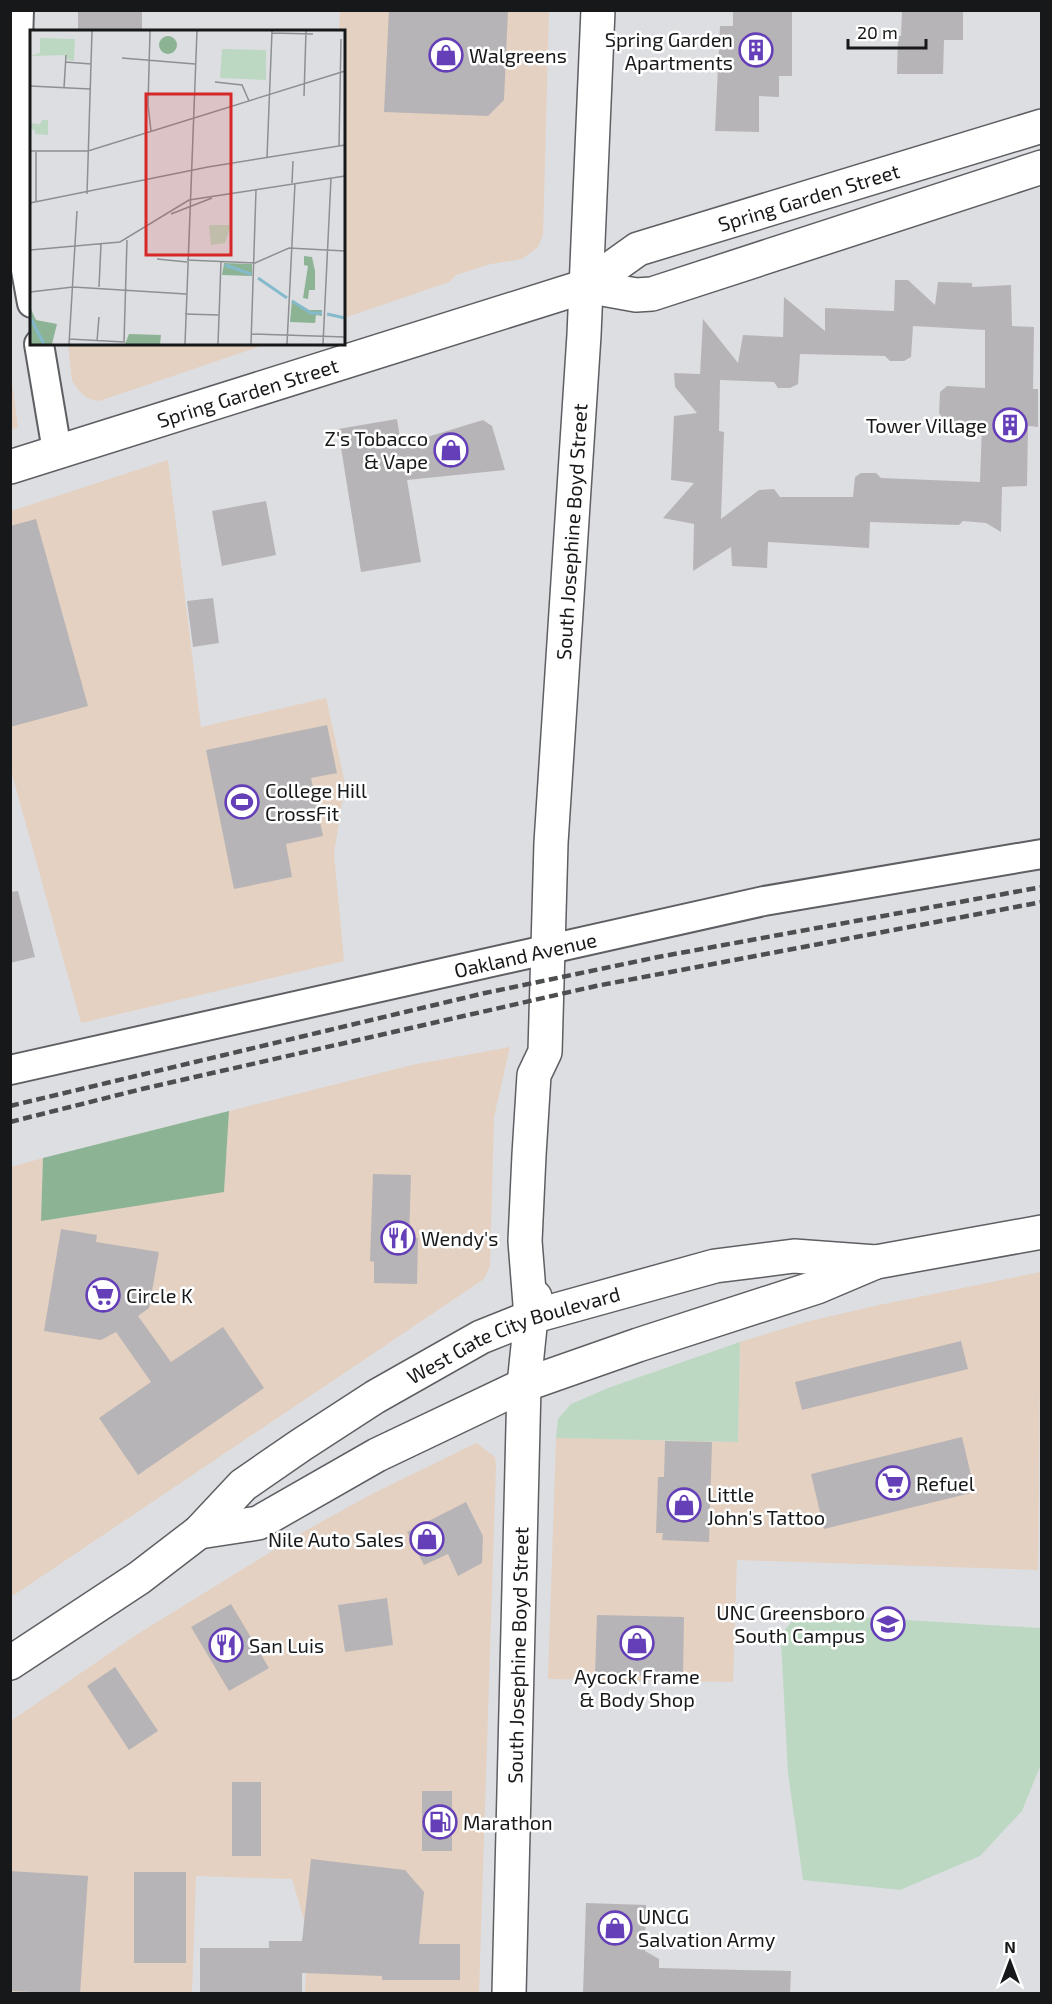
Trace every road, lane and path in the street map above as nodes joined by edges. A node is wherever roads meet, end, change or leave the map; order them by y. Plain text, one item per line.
1 (19, 10) edge
2 (598, 10) edge
3 (1041, 126) edge
4 (1041, 167) edge
5 (586, 286) junction
6 (30, 292) edge
7 (39, 345) edge
8 (57, 451) junction
9 (10, 467) edge
10 (1041, 854) edge
11 (548, 949) junction
12 (10, 1070) edge
13 (1041, 1232) edge
14 (876, 1262) junction
15 (531, 1317) junction
16 (524, 1385) junction
17 (199, 1532) junction
18 (10, 1663) edge
19 (509, 1994) edge

1 - 6 street
2 - 5 main road, South Josephine Boyd Street
3 - 5 main road, Spring Garden Street
4 - 5 main road, Spring Garden Street
5 - 8 main road, Spring Garden Street
5 - 11 main road, South Josephine Boyd Street
7 - 8 street
8 - 9 main road, Spring Garden Street
10 - 11 street, Oakland Avenue
11 - 12 street, Oakland Avenue
11 - 15 main road, South Josephine Boyd Street
13 - 14 main road, West Gate City Boulevard
14 - 15 main road, West Gate City Boulevard
14 - 16 main road, West Gate City Boulevard
15 - 16 main road, South Josephine Boyd Street
15 - 17 main road, West Gate City Boulevard
16 - 17 main road, West Gate City Boulevard
16 - 19 main road, South Josephine Boyd Street
17 - 18 main road, West Gate City Boulevard

